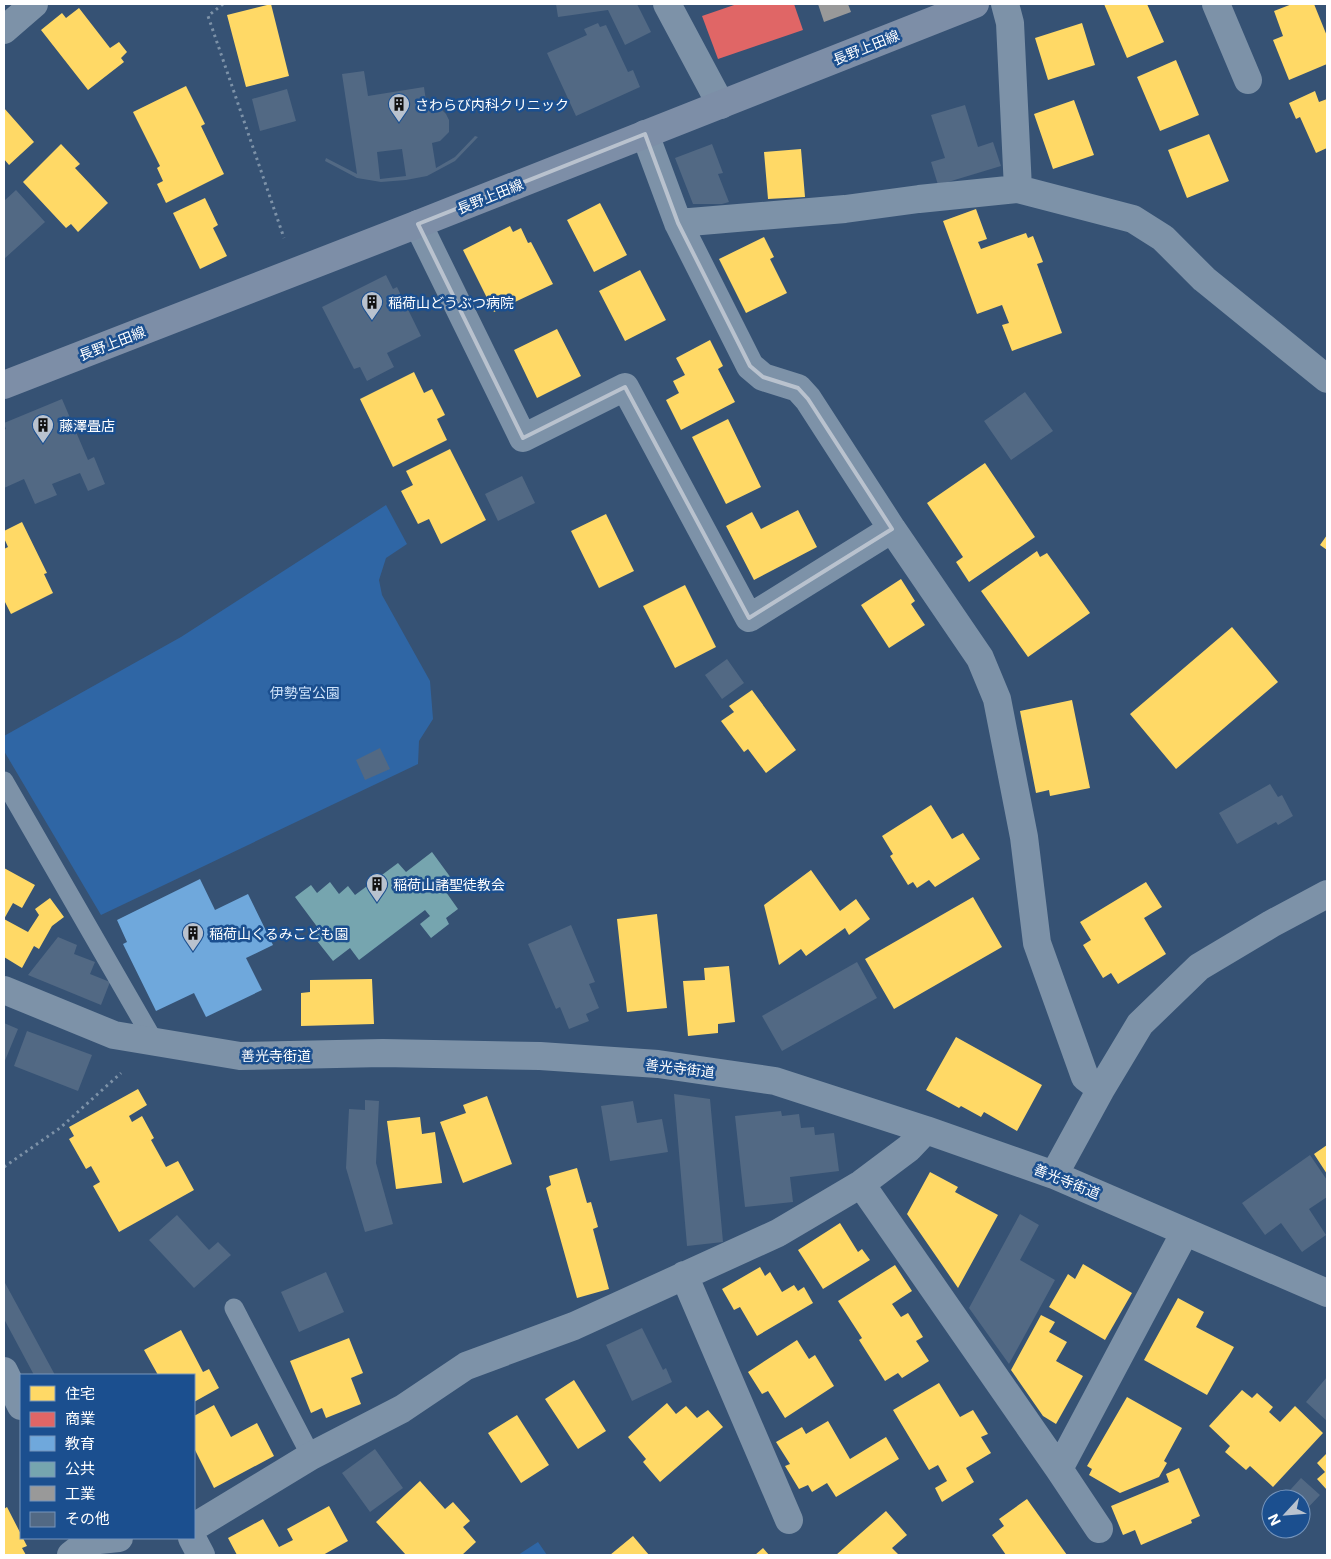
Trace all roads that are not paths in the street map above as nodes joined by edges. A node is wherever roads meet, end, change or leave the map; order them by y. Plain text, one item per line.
1 (34, 4) edge
2 (667, 4) edge
3 (975, 4) edge
4 (1004, 4) edge
5 (1216, 4) edge
6 (4, 30) edge
7 (1248, 80) dead end
8 (721, 105) junction
9 (645, 134) junction
10 (1018, 189) junction
11 (678, 223) junction
12 (418, 224) junction
13 (1327, 379) edge
14 (4, 385) edge
15 (892, 529) junction
16 (4, 781) edge
17 (1327, 894) edge
18 (4, 990) edge
19 (155, 1043) junction
20 (1101, 1088) junction
21 (926, 1130) junction
22 (1054, 1175) junction
23 (861, 1184) junction
24 (1185, 1232) junction
25 (684, 1275) junction
26 (1327, 1292) edge
27 (234, 1308) dead end
28 (4, 1371) edge
29 (20, 1404) edge
30 (311, 1456) junction
31 (1059, 1469) junction
32 (789, 1520) dead end
33 (195, 1527) edge
34 (1099, 1529) dead end
35 (114, 1539) edge
36 (193, 1539) edge
37 (82, 1545) edge
38 (201, 1555) edge

1 - 6 street
2 - 8 street
3 - 8 main road, 長野上田線
4 - 10 street
5 - 7 street
8 - 9 main road, 長野上田線
9 - 11 street
9 - 12 main road, 長野上田線
10 - 11 street
10 - 13 street
11 - 15 street
12 - 14 main road, 長野上田線
12 - 15 street
15 - 20 street
16 - 19 lane
17 - 20 street
18 - 19 street, 善光寺街道
19 - 21 street, 善光寺街道
20 - 22 street
21 - 22 street, 善光寺街道
21 - 23 street
22 - 24 street, 善光寺街道
23 - 25 street
23 - 31 street
24 - 26 street, 善光寺街道
24 - 31 street
25 - 30 street
25 - 32 street
27 - 30 lane
28 - 29 street
30 - 33 street
31 - 34 street
35 - 37 street
36 - 38 street

